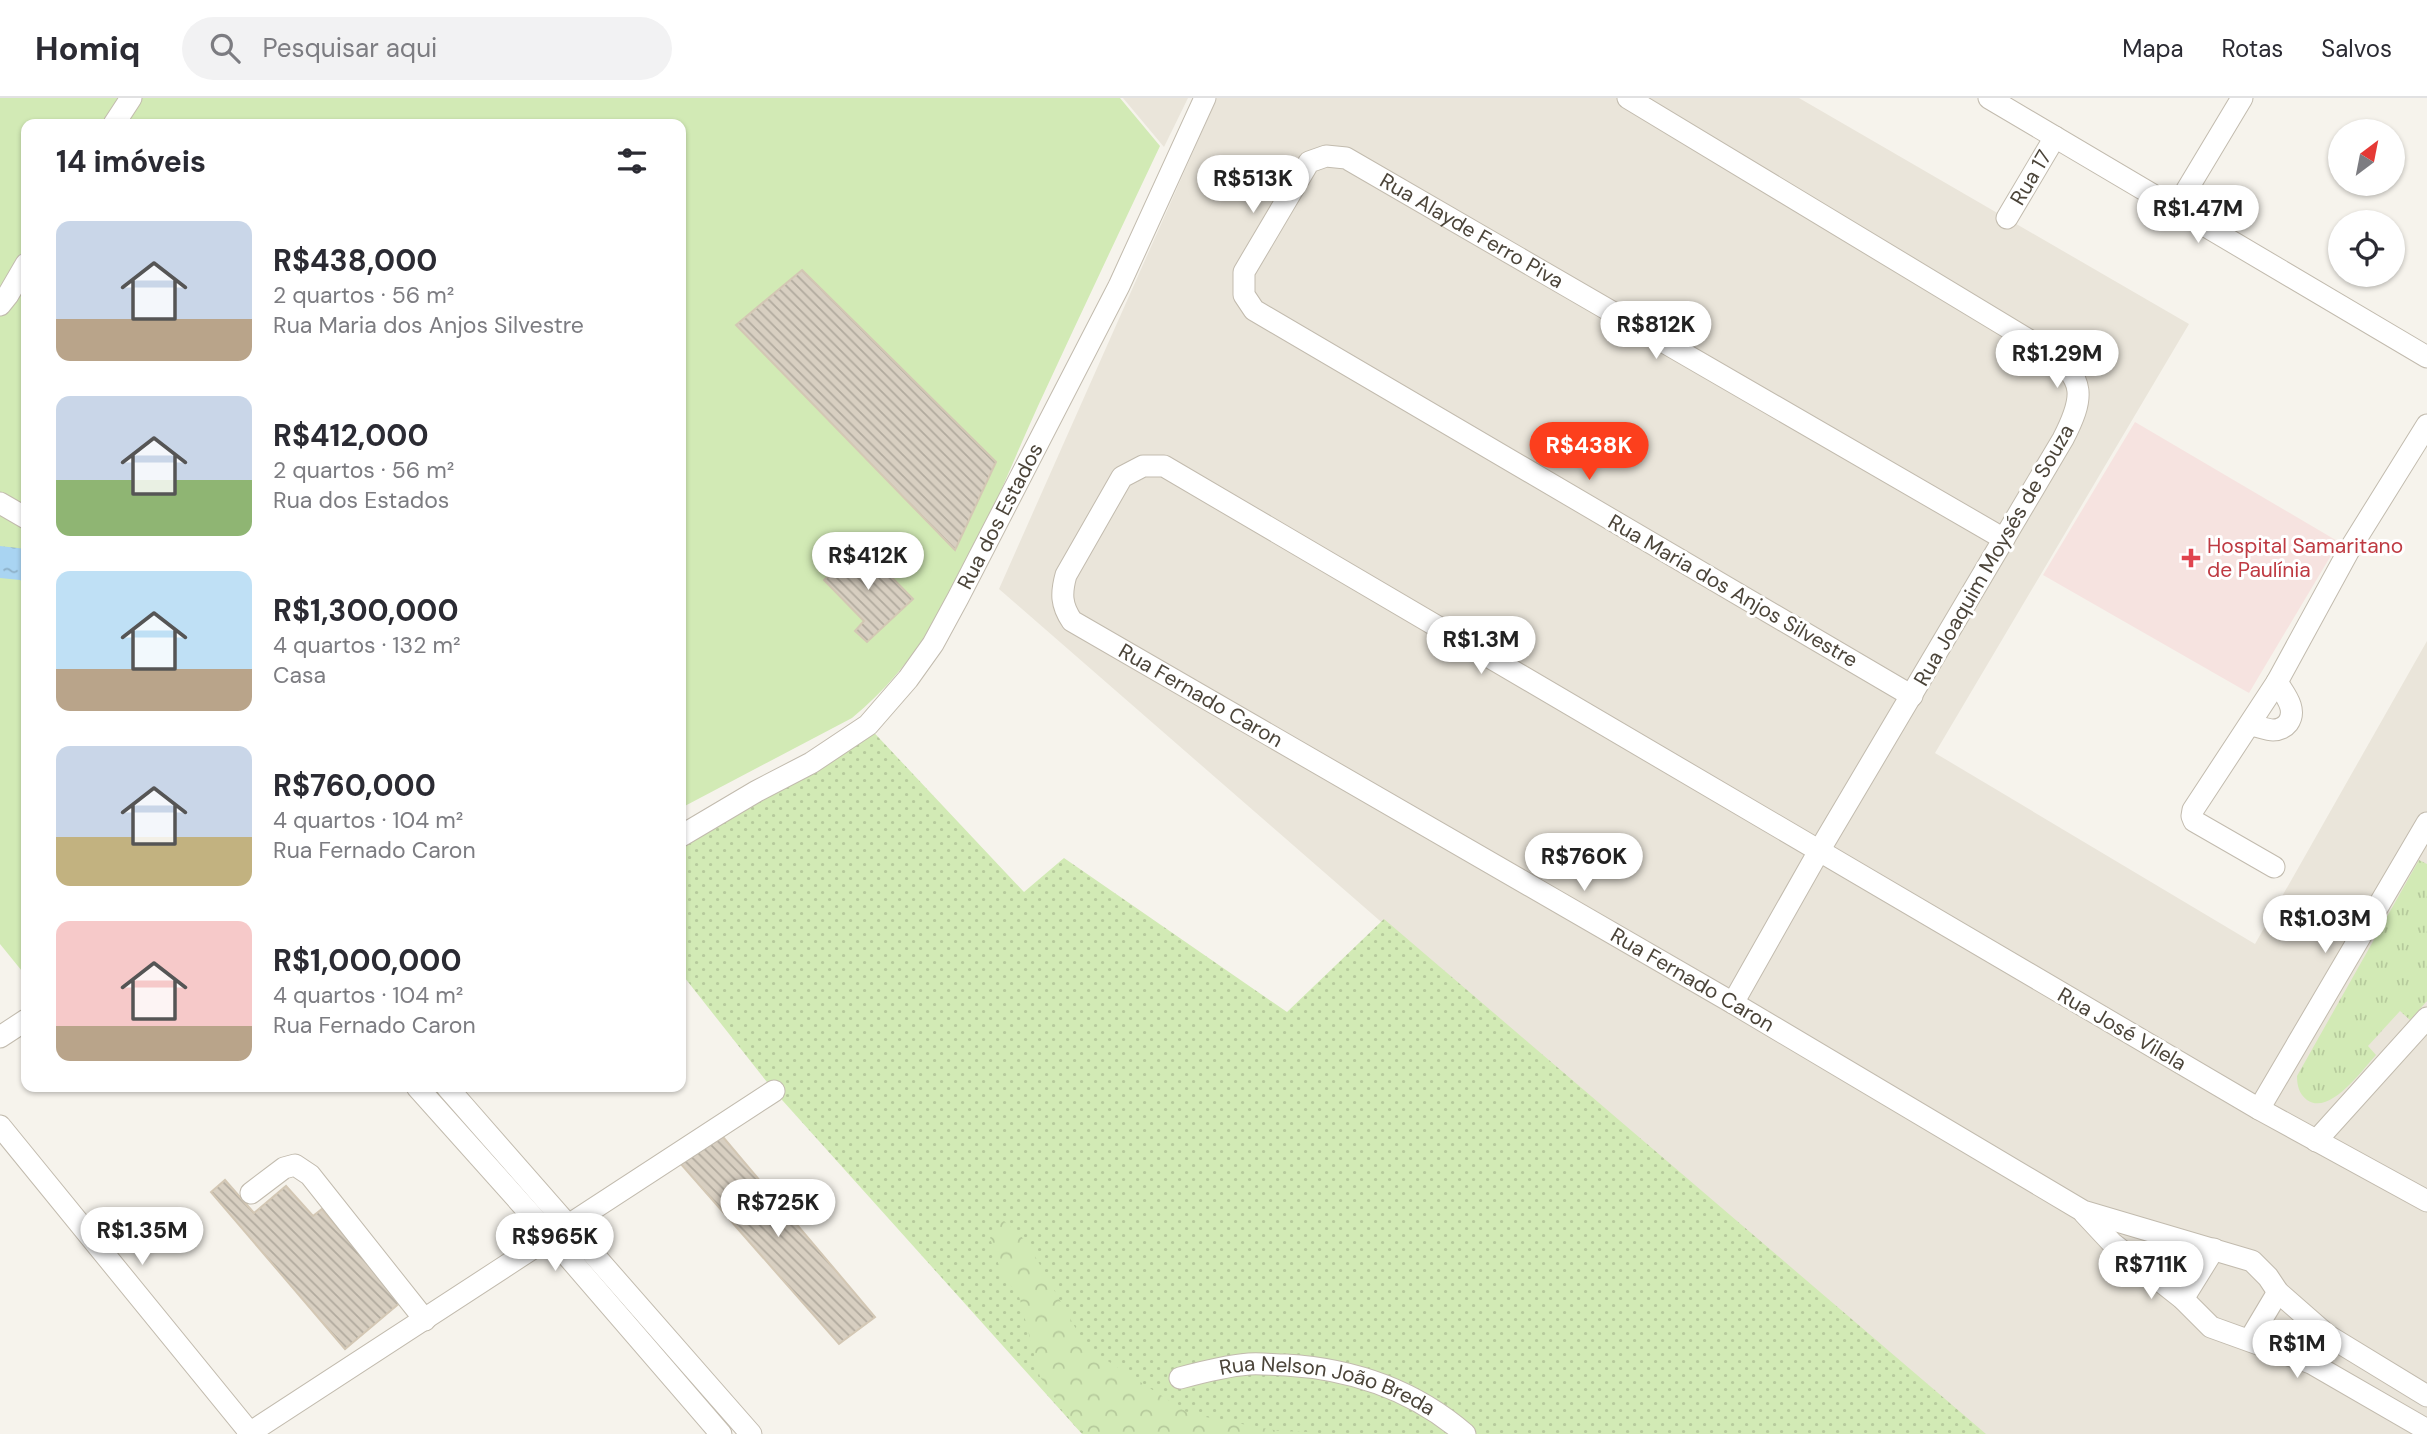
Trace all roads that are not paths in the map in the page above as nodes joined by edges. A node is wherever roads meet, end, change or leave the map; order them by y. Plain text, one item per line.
1 (131, 98) edge
2 (1205, 98) edge
3 (1628, 98) edge
4 (1989, 98) edge
5 (2242, 98) edge
6 (118, 119) edge
7 (2055, 137) junction
8 (2176, 208) junction
9 (2007, 218) dead end
10 (21, 273) edge
11 (1242, 282) joint
12 (0, 304) edge
13 (2427, 357) edge
14 (2427, 425) edge
15 (0, 503) edge
16 (21, 515) edge
17 (2004, 538) junction
18 (1062, 590) joint
19 (2277, 682) junction
20 (1912, 696) junction
21 (2246, 732) junction
22 (2427, 823) edge
23 (686, 833) edge
24 (1819, 851) junction
25 (2274, 867) dead end
26 (1733, 1003) junction
27 (2427, 1018) edge
28 (21, 1023) edge
29 (0, 1037) edge
30 (774, 1091) dead end
31 (422, 1092) edge
32 (451, 1092) edge
33 (2259, 1109) junction
34 (0, 1126) edge
35 (2316, 1141) junction
36 (251, 1193) dead end
37 (2427, 1201) edge
38 (2083, 1212) junction
39 (560, 1231) junction
40 (2214, 1249) junction
41 (2278, 1292) junction
42 (2183, 1299) junction
43 (425, 1320) junction
44 (2250, 1339) junction
45 (1180, 1378) dead end
46 (2427, 1396) edge
47 (2427, 1430) edge
48 (250, 1433) edge
49 (721, 1434) edge
50 (751, 1434) edge
51 (1465, 1434) edge

1 - 6 street
2 - 23 street, Rua dos Estados
3 - 17 street, Rua Joaquim Moysés de Souza
4 - 7 street
5 - 8 street
7 - 8 street
7 - 9 street, Rua 17
8 - 13 street
10 - 12 street
11 - 17 street, Rua Alayde Ferro Piva
11 - 20 street, Rua Maria dos Anjos Silvestre
14 - 19 street
15 - 16 street
17 - 20 street, Rua Joaquim Moysés de Souza
18 - 24 street, Rua José Vilela
18 - 26 street, Rua Fernado Caron
19 - 21 street
19 - 21 street
20 - 24 street, Rua Joaquim Moysés de Souza
21 - 25 street
22 - 33 street
24 - 26 street, Rua Joaquim Moysés de Souza
24 - 33 street, Rua José Vilela
26 - 38 street, Rua Fernado Caron
27 - 35 street
28 - 29 street
30 - 39 street
31 - 39 street
32 - 39 street
33 - 35 street, Rua José Vilela
34 - 48 street
35 - 37 street, Rua José Vilela
36 - 43 street
38 - 40 street, Rua Fernado Caron
38 - 42 street, Rua Fernado Caron
39 - 43 street
39 - 49 street
39 - 50 street
40 - 41 street, Rua Fernado Caron
40 - 42 street
41 - 44 street
41 - 46 street, Rua Fernado Caron
42 - 44 street, Rua Fernado Caron
43 - 48 street
44 - 47 street, Rua Fernado Caron
45 - 51 street, Rua Nelson João Breda

